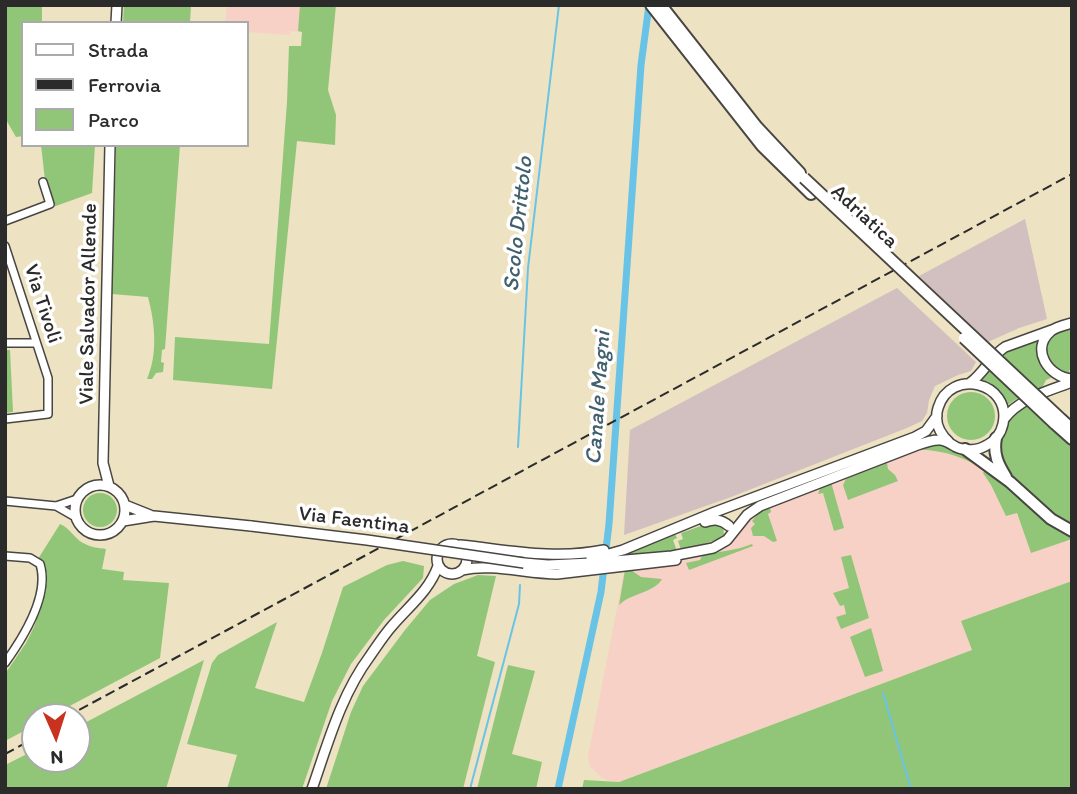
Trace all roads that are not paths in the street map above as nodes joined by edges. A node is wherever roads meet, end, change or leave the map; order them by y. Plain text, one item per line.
1 (651, 5) edge
2 (661, 5) edge
3 (110, 147) edge
4 (43, 182) dead end
5 (5, 221) edge
6 (5, 246) edge
7 (1072, 323) edge
8 (1052, 330) junction
9 (5, 343) edge
10 (36, 343) junction
11 (1072, 380) edge
12 (970, 383) junction
13 (937, 416) junction
14 (5, 419) edge
15 (1004, 419) junction
16 (1058, 422) junction
17 (1072, 429) edge
18 (996, 438) junction
19 (1072, 439) edge
20 (949, 442) junction
21 (965, 449) junction
22 (103, 463) junction
23 (1010, 482) junction
24 (92, 486) junction
25 (109, 486) junction
26 (77, 499) junction
27 (5, 501) edge
28 (125, 505) junction
29 (56, 506) junction
30 (715, 512) junction
31 (155, 516) junction
32 (77, 518) junction
33 (123, 521) junction
34 (688, 523) junction
35 (729, 526) junction
36 (1072, 531) edge
37 (727, 540) junction
38 (460, 545) junction
39 (5, 556) edge
40 (591, 561) junction
41 (438, 566) junction
42 (463, 570) junction
43 (452, 575) junction
44 (422, 594) junction
45 (5, 663) edge
46 (312, 789) edge

1 - 16 highway, Adriatica, bridge
2 - 16 highway, Adriatica, bridge
3 - 22 main road, Viale Salvador Allende
4 - 5 street
6 - 10 street, Via Tivoli
7 - 8 main road
8 - 11 main road
8 - 12 main road
9 - 10 street
10 - 14 street, Via Tivoli
11 - 15 main road
12 - 13 main road
12 - 15 main road
13 - 20 main road
13 - 30 main road, Via Faentina
15 - 18 main road
16 - 17 highway, Adriatica
16 - 19 highway, Adriatica
18 - 21 main road
18 - 23 highway
20 - 21 main road
20 - 37 main road
21 - 23 highway
22 - 24 main road, Viale Salvador Allende
22 - 25 main road, Viale Salvador Allende
23 - 36 highway
24 - 25 main road
24 - 26 main road
25 - 28 main road
26 - 29 street
26 - 32 main road
27 - 29 street
28 - 31 main road, Via Faentina
28 - 33 main road
29 - 32 street
30 - 34 main road, Via Faentina
30 - 35 main road
31 - 33 main road, Via Faentina
31 - 40 main road, Via Faentina, bridge
32 - 33 main road
34 - 35 main road
34 - 40 main road, Via Faentina
35 - 37 main road
37 - 40 main road, Via Faentina
38 - 40 main road
38 - 41 main road
38 - 42 main road
39 - 45 street
40 - 42 main road
41 - 43 main road
41 - 44 main road
42 - 43 main road
43 - 44 main road
44 - 46 main road

